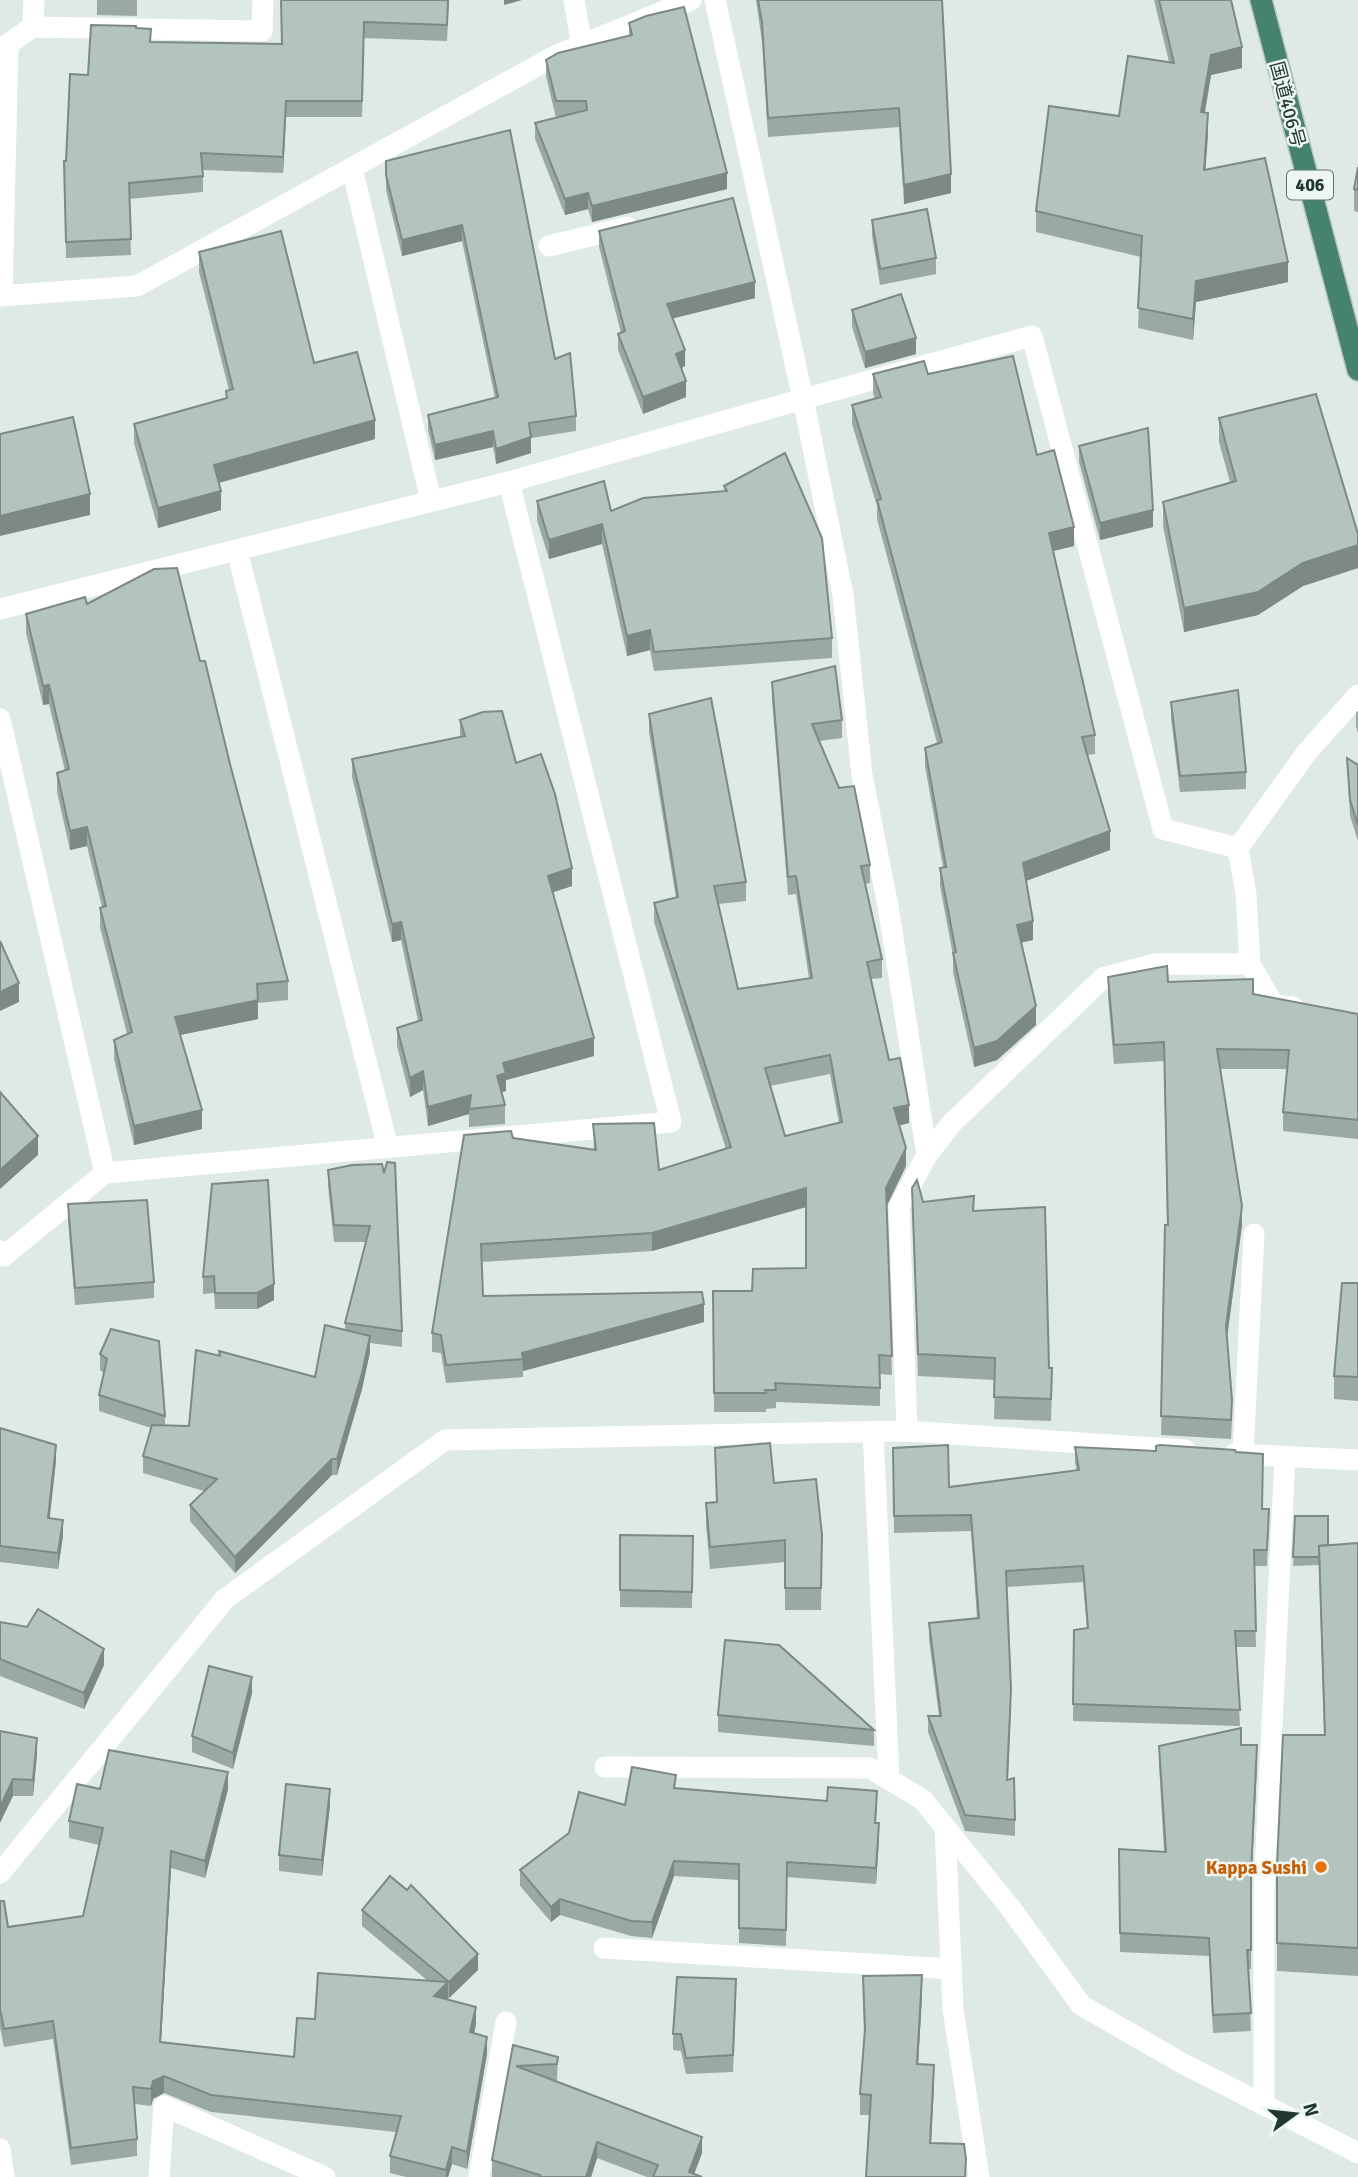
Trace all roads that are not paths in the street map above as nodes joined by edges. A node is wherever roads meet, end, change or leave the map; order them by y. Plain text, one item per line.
1 (34, 0) edge
2 (263, 0) edge
3 (574, 0) edge
4 (691, 0) edge
5 (715, 0) edge
6 (1261, 0) edge
7 (33, 27) junction
8 (582, 46) junction
9 (352, 168) junction
10 (640, 224) edge
11 (549, 246) dead end
12 (1, 296) edge
13 (1358, 370) edge
14 (803, 399) junction
15 (509, 482) junction
16 (431, 501) junction
17 (237, 550) junction
18 (0, 609) edge
19 (1358, 695) edge
20 (0, 719) edge
21 (1238, 848) junction
22 (1250, 964) junction
23 (1310, 1008) edge
24 (388, 1148) junction
25 (927, 1155) junction
26 (105, 1173) junction
27 (1254, 1234) dead end
28 (0, 1251) edge
29 (907, 1431) junction
30 (873, 1432) junction
31 (1243, 1454) junction
32 (1284, 1457) junction
33 (1358, 1460) edge
34 (605, 1767) dead end
35 (889, 1779) junction
36 (945, 1827) junction
37 (0, 1872) edge
38 (604, 1948) dead end
39 (951, 1969) junction
40 (506, 2022) dead end
41 (1264, 2105) junction
42 (0, 2149) edge
43 (1358, 2153) edge
44 (4, 2177) edge
45 (159, 2177) edge
46 (325, 2177) edge
47 (478, 2177) edge
48 (979, 2177) edge

1 - 7 street
2 - 7 street
3 - 8 street
4 - 8 street
5 - 14 street
6 - 13 highway, 国道406号 / 406
7 - 12 street
8 - 9 street
9 - 12 street
9 - 16 street
10 - 11 street
14 - 15 street
14 - 21 street
14 - 25 street
15 - 16 street
15 - 24 street
16 - 17 street
17 - 18 street
17 - 24 street
19 - 21 street
20 - 26 street
21 - 22 street
22 - 23 street
22 - 25 street
24 - 26 street
25 - 29 street
26 - 28 street
27 - 31 street
29 - 30 street
29 - 31 street
30 - 35 street
30 - 37 street
31 - 32 street
32 - 33 street
32 - 41 street
34 - 35 street
35 - 36 street
36 - 39 street
36 - 41 street
38 - 39 street
39 - 48 street
40 - 47 street
41 - 43 street
42 - 44 street
45 - 46 street

